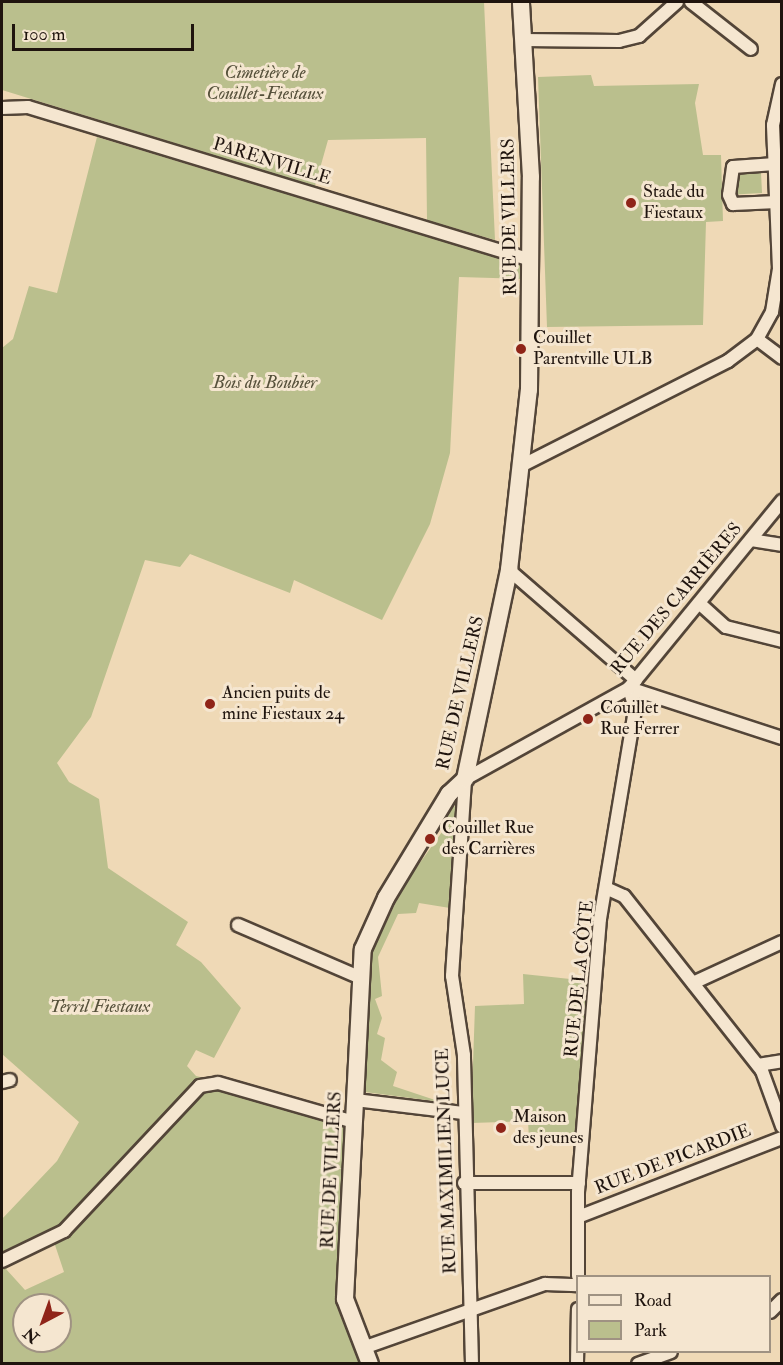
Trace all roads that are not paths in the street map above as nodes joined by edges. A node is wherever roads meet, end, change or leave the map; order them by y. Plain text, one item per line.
1 (520, 2) edge
2 (677, 2) edge
3 (691, 2) edge
4 (523, 40) junction
5 (751, 49) dead end
6 (782, 84) edge
7 (2, 109) edge
8 (2, 115) edge
9 (777, 157) edge
10 (777, 202) junction
11 (531, 260) junction
12 (757, 339) junction
13 (782, 358) edge
14 (521, 466) junction
15 (782, 501) edge
16 (751, 540) junction
17 (782, 545) edge
18 (509, 570) junction
19 (699, 603) junction
20 (782, 641) edge
21 (633, 684) junction
22 (782, 738) edge
23 (465, 779) junction
24 (608, 889) junction
25 (238, 925) dead end
26 (782, 942) edge
27 (361, 978) junction
28 (693, 983) junction
29 (782, 1061) edge
30 (758, 1065) junction
31 (355, 1100) junction
32 (463, 1113) junction
33 (354, 1122) junction
34 (782, 1126) edge
35 (782, 1138) edge
36 (464, 1183) junction
37 (579, 1183) junction
38 (578, 1217) junction
39 (2, 1261) edge
40 (578, 1275) edge
41 (576, 1285) edge
42 (782, 1300) edge
43 (470, 1310) junction
44 (771, 1311) edge
45 (668, 1353) edge
46 (366, 1356) edge
47 (472, 1364) edge
48 (638, 1364) edge

1 - 4 street, RUE DE VILLERS
2 - 4 street
3 - 5 street
4 - 11 street, RUE DE VILLERS
6 - 9 street
7 - 8 street, PARENVILLE
7 - 11 street, PARENVILLE
9 - 10 street
9 - 10 street
10 - 12 street
11 - 14 street, RUE DE VILLERS
12 - 13 street
12 - 14 street
14 - 18 street, RUE DE VILLERS
15 - 16 street, RUE DES CARRIÈRES
16 - 17 street
16 - 19 street, RUE DES CARRIÈRES
18 - 21 street
18 - 23 street, RUE DE VILLERS
19 - 20 street
19 - 21 street, RUE DES CARRIÈRES
21 - 22 street
21 - 23 street, RUE DES CARRIÈRES
21 - 24 street, RUE DE LA CÔTE
23 - 27 street, RUE DE VILLERS
23 - 32 street, RUE MAXIMILIEN LUCE
24 - 28 street
24 - 37 street, RUE DE LA CÔTE
25 - 27 street
26 - 28 street
27 - 31 street, RUE DE VILLERS
28 - 30 street
29 - 30 street
30 - 34 street
31 - 32 street
31 - 33 street, RUE DE VILLERS
32 - 36 street, RUE MAXIMILIEN LUCE
33 - 39 street
33 - 46 street, RUE DE VILLERS
35 - 38 street, RUE DE PICARDIE
36 - 37 street
36 - 43 street, RUE MAXIMILIEN LUCE
37 - 38 street, RUE DE LA CÔTE
38 - 40 street, RUE DE LA CÔTE
41 - 43 street
42 - 44 street
43 - 46 street
43 - 47 street, RUE MAXIMILIEN LUCE
45 - 48 street

